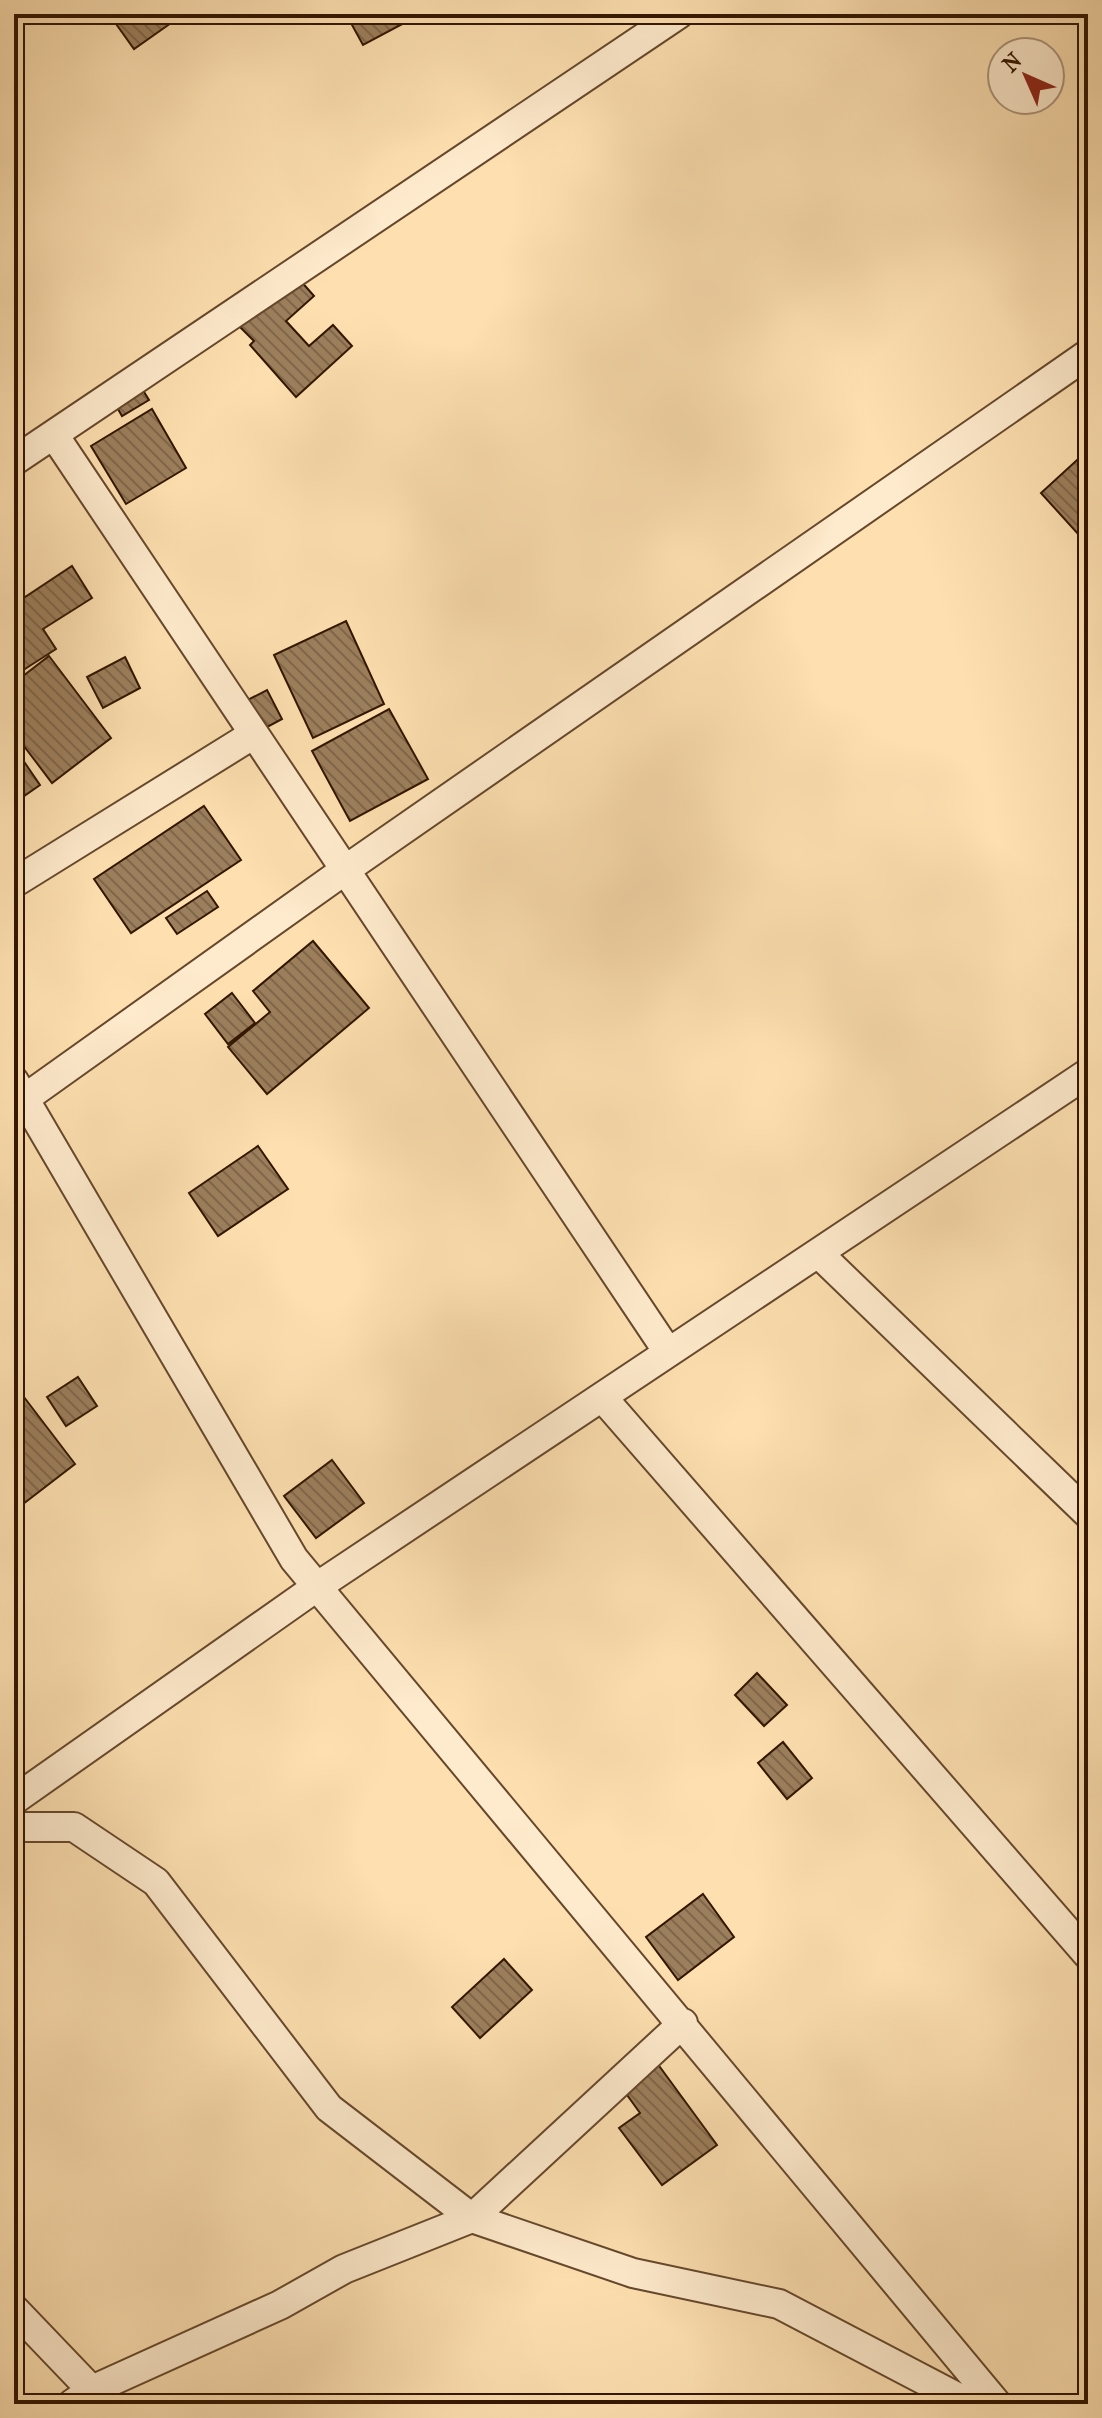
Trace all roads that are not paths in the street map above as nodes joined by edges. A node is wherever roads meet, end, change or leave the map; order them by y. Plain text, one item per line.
1 (679, 14) edge
2 (1088, 354) edge
3 (54, 435) junction
4 (14, 461) edge
5 (254, 734) junction
6 (345, 870) junction
7 (14, 883) edge
8 (1088, 1073) edge
9 (19, 1090) edge
10 (818, 1253) junction
11 (668, 1352) junction
12 (602, 1397) junction
13 (1088, 1514) edge
14 (318, 1586) junction
15 (14, 1800) edge
16 (14, 1827) edge
17 (1088, 1955) edge
18 (683, 2023) junction
19 (472, 2218) junction
20 (14, 2309) edge
21 (89, 2399) edge
22 (970, 2404) edge
23 (997, 2404) edge

1 - 3 street
2 - 6 street
3 - 4 street
3 - 5 street
5 - 6 street
5 - 7 street
6 - 9 street
6 - 11 street
8 - 10 street
9 - 14 street
10 - 11 street
10 - 13 street
11 - 12 street
12 - 14 street
12 - 17 street
14 - 15 street
14 - 18 street
16 - 19 street
18 - 19 street
18 - 23 street
19 - 21 street
19 - 22 street
20 - 21 street

